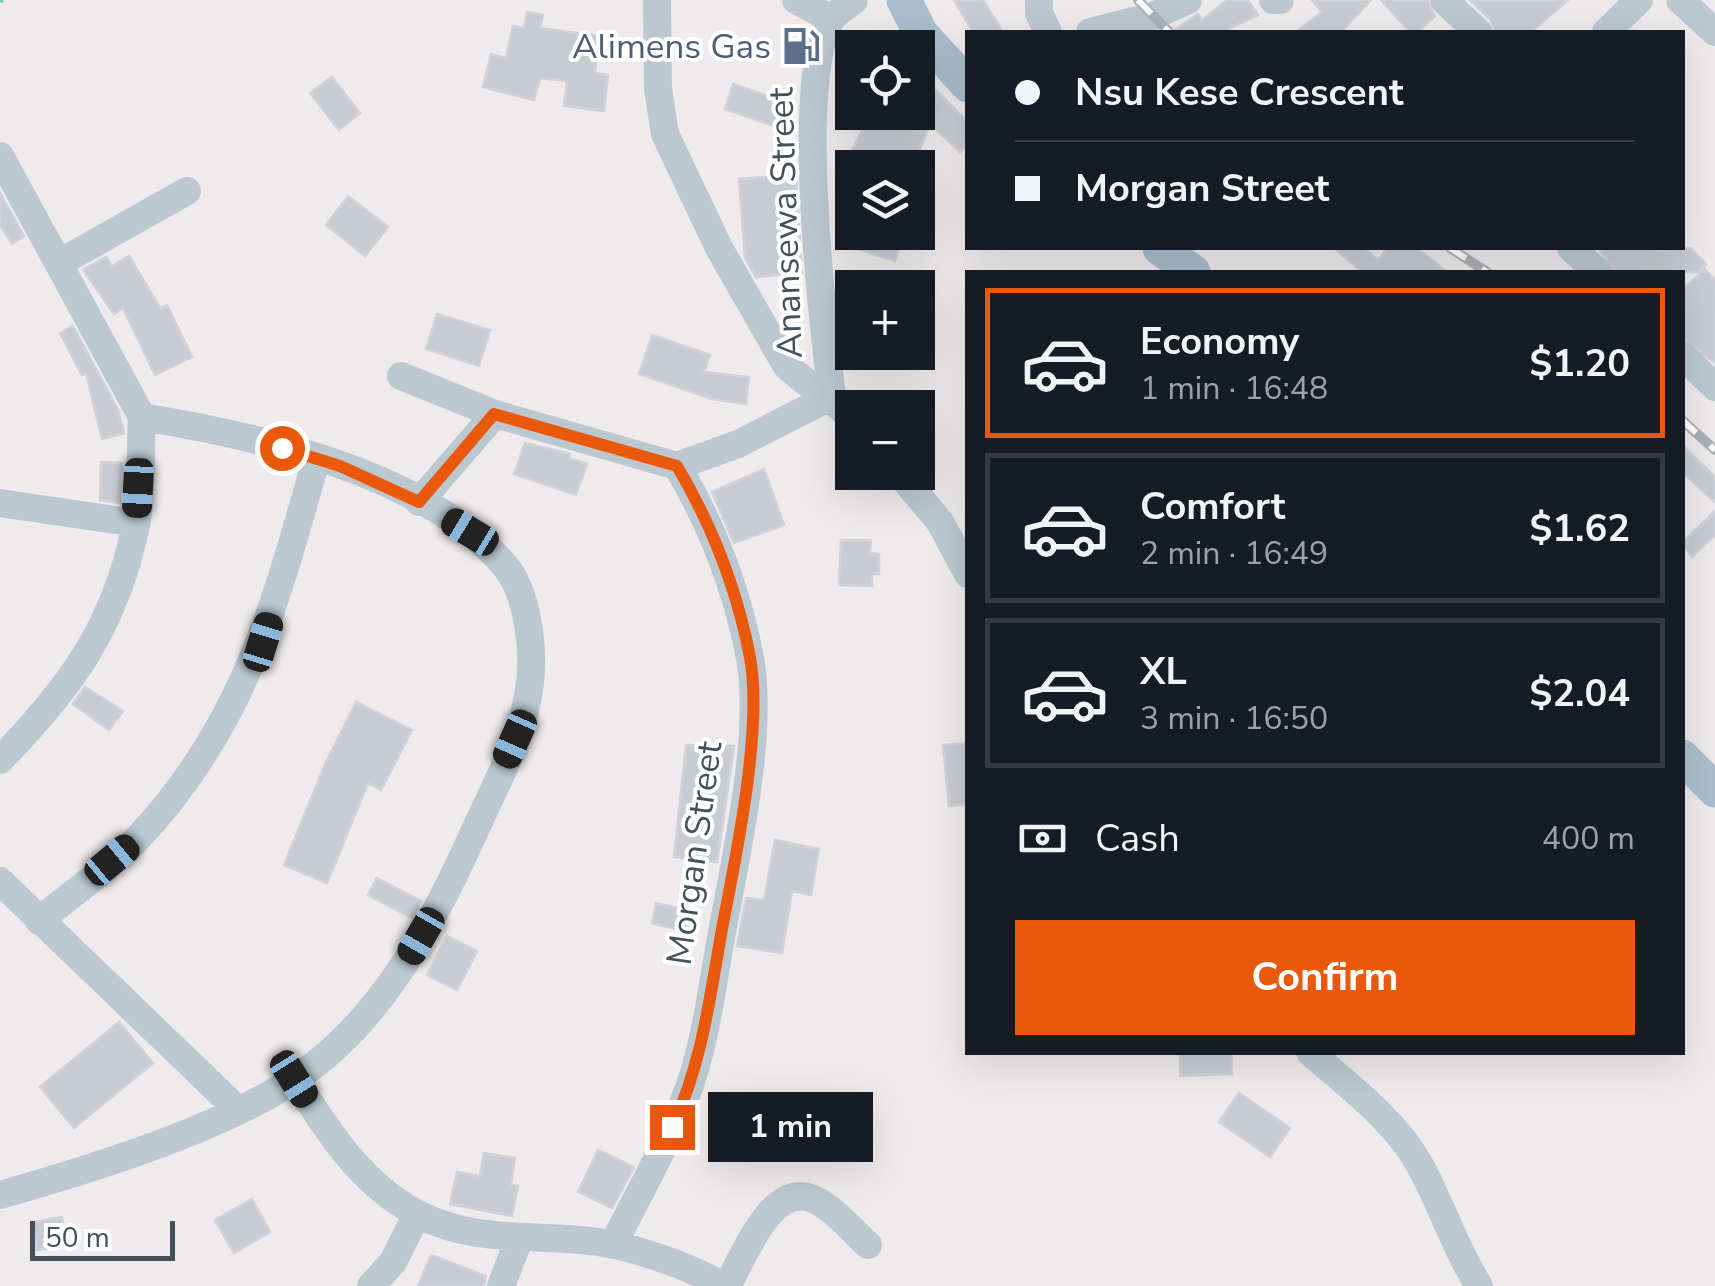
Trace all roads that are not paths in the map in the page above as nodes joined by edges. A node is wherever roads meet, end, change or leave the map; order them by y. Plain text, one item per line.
1 (658, 0) edge
2 (796, 0) edge
3 (854, 0) edge
4 (904, 0) edge
5 (1039, 0) edge
6 (1188, 0) edge
7 (1273, 0) edge
8 (1280, 0) edge
9 (1444, 0) edge
10 (1640, 0) edge
11 (1680, 0) edge
12 (831, 19) junction
13 (1047, 30) edge
14 (1098, 30) edge
15 (1476, 30) edge
16 (1608, 30) edge
17 (1715, 32) edge
18 (963, 74) edge
19 (0, 156) edge
20 (187, 191) dead end
21 (1163, 250) edge
22 (1573, 250) edge
23 (60, 262) junction
24 (1190, 270) edge
25 (1596, 270) edge
26 (1685, 358) edge
27 (401, 376) dead end
28 (1715, 388) edge
29 (832, 396) junction
30 (835, 400) edge
31 (494, 414) junction
32 (142, 418) junction
33 (318, 457) junction
34 (677, 466) junction
35 (913, 490) edge
36 (419, 502) junction
37 (0, 503) edge
38 (136, 523) junction
39 (965, 568) edge
40 (0, 760) edge
41 (1685, 760) edge
42 (1715, 790) edge
43 (0, 882) edge
44 (38, 921) junction
45 (1313, 1055) edge
46 (294, 1079) junction
47 (238, 1110) junction
48 (0, 1195) edge
49 (417, 1214) junction
50 (519, 1239) junction
51 (613, 1245) junction
52 (868, 1245) dead end
53 (370, 1286) edge
54 (501, 1286) edge
55 (725, 1286) edge
56 (1479, 1286) edge

1 - 29 street
2 - 12 street
3 - 12 street
4 - 18 main road
5 - 13 street
6 - 14 street
7 - 8 street
9 - 15 street
10 - 16 street
11 - 17 street
12 - 29 street, Anansewa Street
19 - 23 street
20 - 23 street
21 - 24 main road
22 - 25 street
23 - 32 street
26 - 28 street
27 - 31 street
29 - 30 street
29 - 34 street
31 - 34 street
31 - 36 street
32 - 33 street
32 - 38 street
33 - 36 street
33 - 44 street
34 - 51 street, Morgan Street
35 - 39 street
36 - 46 street
37 - 38 street
38 - 40 street
41 - 42 main road
43 - 44 street
44 - 47 street
45 - 56 street
46 - 47 street
46 - 49 street
47 - 48 street
49 - 50 street
49 - 53 street
50 - 51 street
50 - 54 street
51 - 55 street
52 - 55 street

